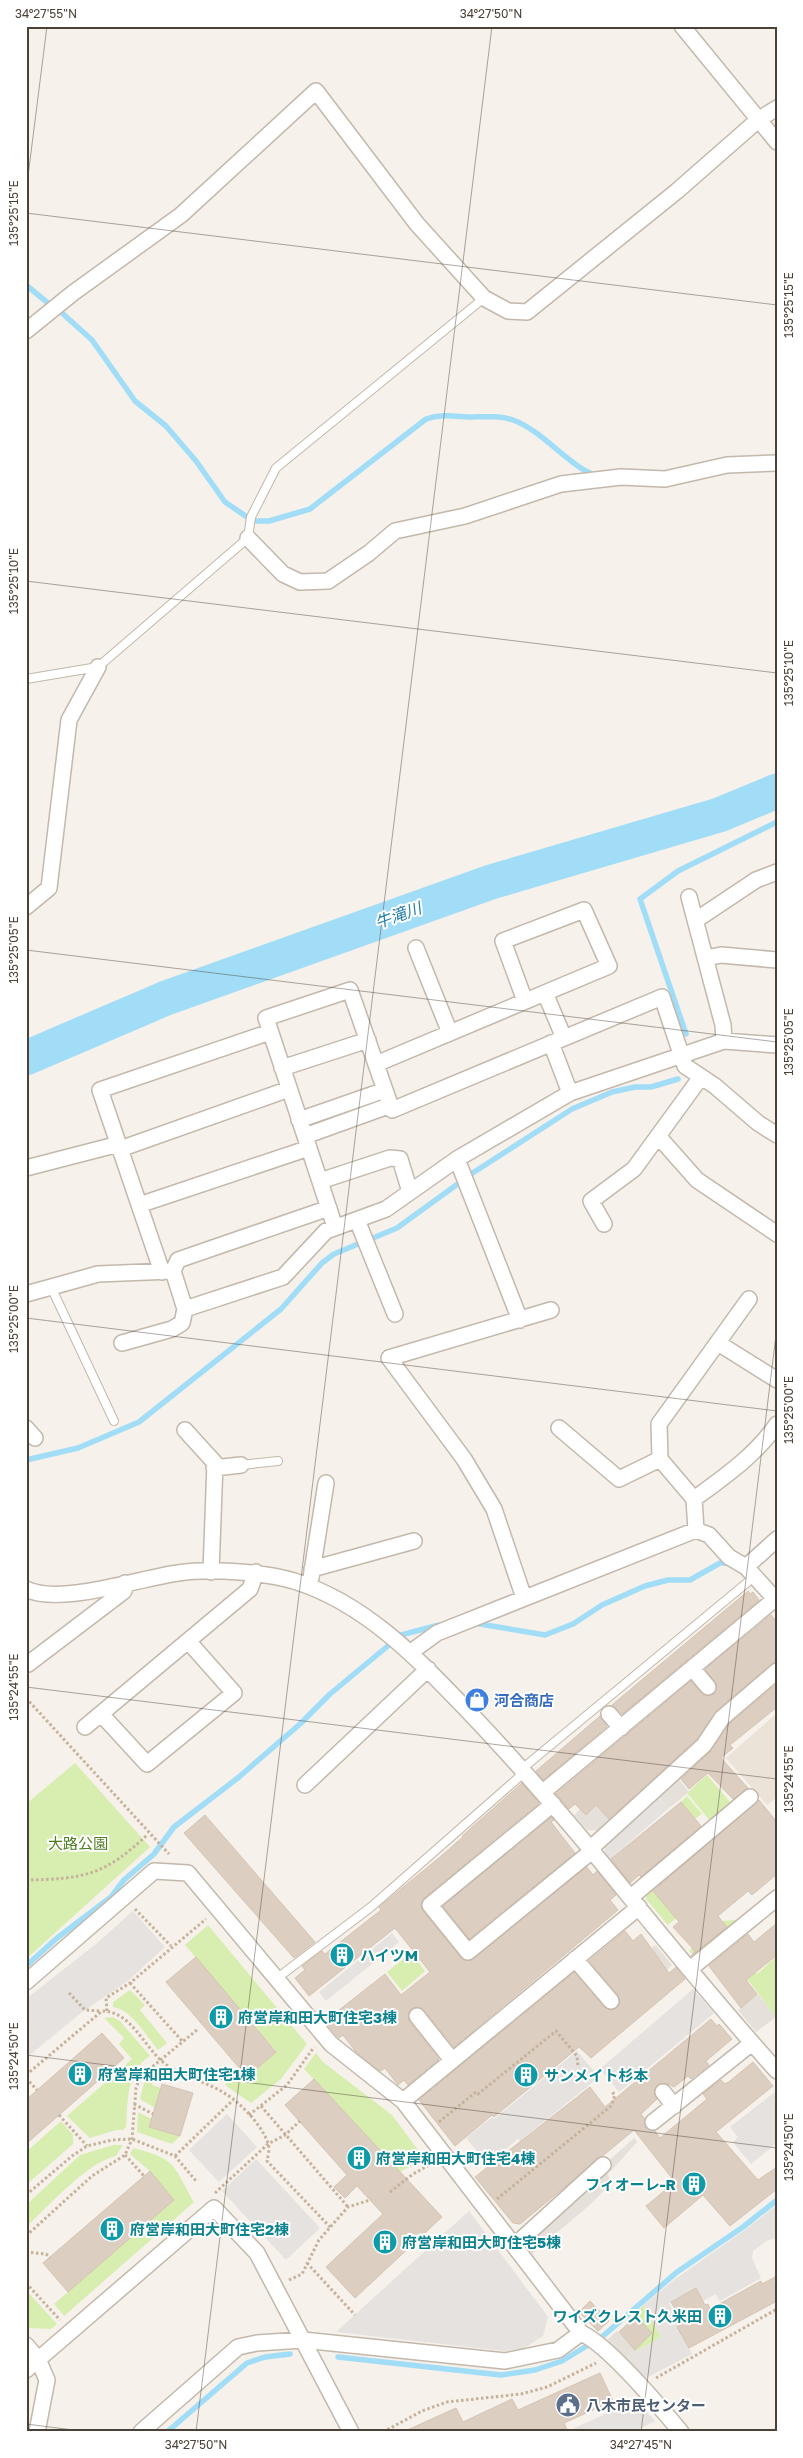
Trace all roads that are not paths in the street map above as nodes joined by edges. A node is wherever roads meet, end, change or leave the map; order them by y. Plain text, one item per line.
1 (682, 26) edge
2 (777, 108) edge
3 (758, 120) junction
4 (777, 142) edge
5 (484, 298) junction
6 (26, 331) edge
7 (777, 464) edge
8 (248, 538) junction
9 (98, 668) junction
10 (26, 679) edge
11 (777, 872) edge
12 (689, 897) dead end
13 (26, 907) edge
14 (696, 920) junction
15 (416, 948) dead end
16 (706, 958) junction
17 (777, 960) edge
18 (545, 993) junction
19 (525, 1001) junction
20 (270, 1032) junction
21 (450, 1033) junction
22 (368, 1040) junction
23 (558, 1041) junction
24 (724, 1041) junction
25 (777, 1046) edge
26 (680, 1057) junction
27 (376, 1064) junction
28 (282, 1068) junction
29 (701, 1077) junction
30 (289, 1089) junction
31 (385, 1090) junction
32 (570, 1093) junction
33 (391, 1105) junction
34 (299, 1120) junction
35 (777, 1135) edge
36 (658, 1136) junction
37 (307, 1142) junction
38 (120, 1147) junction
39 (458, 1159) junction
40 (26, 1168) edge
41 (320, 1181) junction
42 (410, 1192) junction
43 (139, 1205) junction
44 (329, 1208) junction
45 (357, 1220) junction
46 (604, 1224) dead end
47 (335, 1227) junction
48 (777, 1234) edge
49 (167, 1272) junction
50 (51, 1287) junction
51 (26, 1294) edge
52 (749, 1299) dead end
53 (185, 1309) junction
54 (551, 1310) dead end
55 (395, 1314) dead end
56 (520, 1320) junction
57 (122, 1343) dead end
58 (718, 1343) junction
59 (777, 1380) edge
60 (114, 1421) dead end
61 (777, 1424) edge
62 (559, 1428) dead end
63 (185, 1430) dead end
64 (660, 1459) junction
65 (278, 1461) dead end
66 (242, 1465) joint
67 (214, 1468) junction
68 (326, 1483) dead end
69 (694, 1499) junction
70 (696, 1530) junction
71 (777, 1539) edge
72 (414, 1541) dead end
73 (312, 1569) junction
74 (750, 1571) junction
75 (211, 1572) junction
76 (256, 1572) junction
77 (125, 1583) junction
78 (309, 1587) junction
79 (26, 1589) edge
80 (524, 1598) junction
81 (776, 1600) edge
82 (188, 1641) junction
83 (411, 1652) junction
84 (28, 1664) dead end
85 (692, 1668) junction
86 (428, 1669) junction
87 (777, 1672) edge
88 (708, 1688) dead end
89 (101, 1714) junction
90 (609, 1714) dead end
91 (85, 1727) dead end
92 (621, 1728) junction
93 (523, 1768) junction
94 (305, 1785) dead end
95 (543, 1792) junction
96 (750, 1797) dead end
97 (553, 1804) junction
98 (591, 1850) junction
99 (777, 1898) edge
100 (635, 1902) junction
101 (575, 1959) junction
102 (690, 1969) junction
103 (276, 1979) junction
104 (26, 1982) edge
105 (611, 2001) dead end
106 (417, 2016) dead end
107 (752, 2043) junction
108 (771, 2055) edge
109 (452, 2060) junction
110 (777, 2071) edge
111 (663, 2092) dead end
112 (403, 2101) junction
113 (674, 2106) junction
114 (654, 2122) dead end
115 (603, 2165) dead end
116 (514, 2246) junction
117 (585, 2335) junction
118 (303, 2340) junction
119 (26, 2346) edge
120 (38, 2359) junction
121 (26, 2370) edge
122 (38, 2432) edge
123 (141, 2432) edge
124 (351, 2432) edge
125 (681, 2432) edge

1 - 3 street
2 - 3 street
3 - 4 street
3 - 5 street
5 - 6 street
5 - 8 lane
7 - 8 street
8 - 9 lane
9 - 10 lane
9 - 13 street
11 - 14 street
12 - 14 street
14 - 16 street
15 - 21 street
16 - 17 street
16 - 24 street
18 - 19 street
18 - 19 street
18 - 23 street
19 - 21 street
20 - 22 street
20 - 28 street
20 - 38 street
21 - 27 street
22 - 27 street
22 - 28 street
23 - 26 street
23 - 32 street
23 - 33 street
24 - 25 street
24 - 26 street
26 - 29 street
26 - 32 street
27 - 31 street
28 - 30 street
29 - 35 street
29 - 36 street
30 - 34 street
30 - 38 street
31 - 33 street
31 - 34 street
32 - 39 street
33 - 37 street
34 - 37 street
36 - 46 street
36 - 48 street
37 - 41 street
37 - 43 street
38 - 40 street
38 - 43 street
39 - 42 street
39 - 56 street
41 - 42 street
41 - 44 street
42 - 45 street
43 - 49 street
44 - 47 street
44 - 49 street
45 - 47 street
45 - 55 street
47 - 53 street
49 - 50 street
49 - 53 street
50 - 51 street
50 - 60 lane
52 - 58 street
53 - 57 street
54 - 56 street
56 - 80 street
58 - 59 street
58 - 64 street
61 - 69 street
62 - 64 street
63 - 67 street
64 - 69 street
65 - 66 lane
66 - 67 street
67 - 75 street
68 - 73 street
69 - 70 street
70 - 74 street
70 - 80 street
71 - 74 street
72 - 73 street
73 - 78 street
74 - 81 street
74 - 93 lane
75 - 76 street
75 - 77 street
76 - 78 street
76 - 82 street
77 - 79 street
77 - 84 street
78 - 83 street
80 - 83 street
81 - 85 street
82 - 89 street
82 - 89 street
83 - 86 street
85 - 88 street
85 - 92 street
86 - 93 street
86 - 94 street
87 - 98 street
89 - 91 street
90 - 92 street
92 - 95 street
93 - 95 street
93 - 103 lane
95 - 97 street
96 - 100 street
97 - 98 street
97 - 98 street
98 - 100 street
99 - 102 street
100 - 101 street
100 - 102 street
101 - 105 street
101 - 109 street
102 - 107 street
103 - 104 street
103 - 112 street
106 - 109 street
107 - 108 street
107 - 113 street
108 - 110 street
109 - 112 street
111 - 113 street
112 - 116 street
113 - 114 street
115 - 116 street
116 - 117 street
117 - 118 street
117 - 125 street
118 - 120 street
118 - 123 street
118 - 124 street
119 - 120 street
120 - 121 street
120 - 122 street

